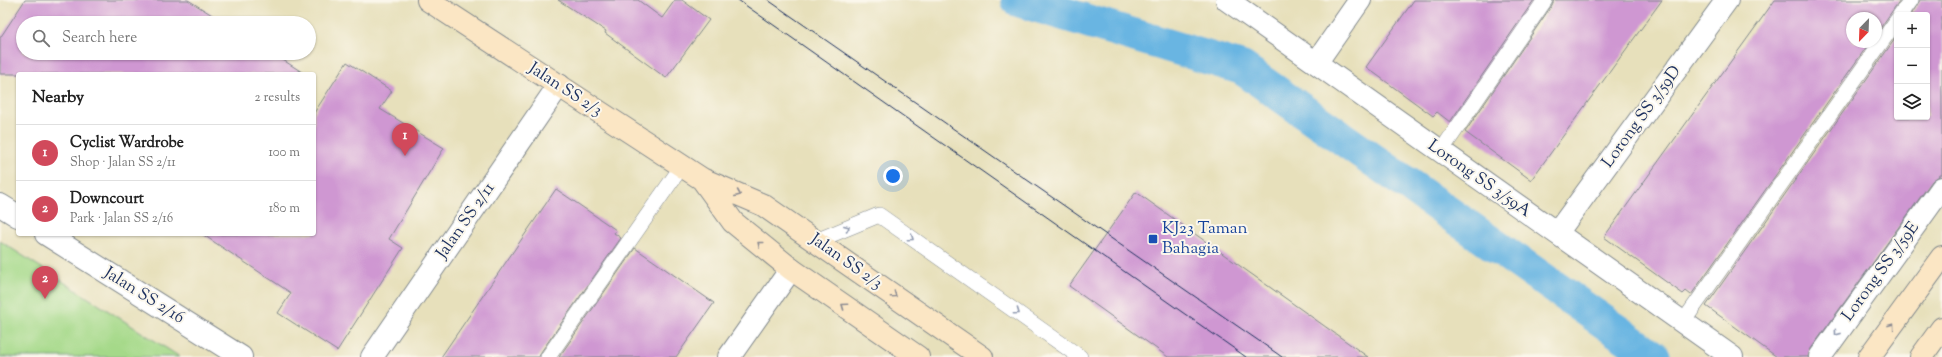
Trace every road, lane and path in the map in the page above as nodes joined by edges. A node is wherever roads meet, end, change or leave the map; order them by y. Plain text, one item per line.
1 (428, 0) edge
2 (1227, 0) edge
3 (1360, 0) edge
4 (1546, 0) edge
5 (1727, 0) edge
6 (1911, 0) edge
7 (1902, 12) edge
8 (1894, 24) edge
9 (1316, 63) junction
10 (559, 85) junction
11 (1441, 151) junction
12 (682, 166) junction
13 (702, 179) junction
14 (1942, 188) edge
15 (0, 205) edge
16 (16, 215) edge
17 (1557, 233) junction
18 (49, 236) edge
19 (816, 241) junction
20 (1942, 257) edge
21 (791, 269) junction
22 (1683, 322) junction
23 (1942, 328) edge
24 (912, 355) edge
25 (241, 357) edge
26 (372, 357) edge
27 (548, 357) edge
28 (729, 357) edge
29 (982, 357) edge
30 (1080, 357) edge
31 (1732, 357) edge
32 (1820, 357) edge
33 (1869, 357) edge
34 (1921, 357) edge

1 - 10 main road, Jalan SS 2/3
2 - 9 street, Lorong SS 3/59A
3 - 9 street
4 - 11 lane
5 - 17 street, Lorong SS 3/59D
6 - 7 lane
8 - 22 lane
9 - 11 street, Lorong SS 3/59A
10 - 12 main road, Jalan SS 2/3
10 - 26 street, Jalan SS 2/11
11 - 17 street, Lorong SS 3/59A
12 - 13 main road, Jalan SS 2/3
12 - 27 lane
13 -> 19 main road, Jalan SS 2/3
21 -> 13 main road, Jalan SS 2/3
14 -> 32 street, Lorong SS 3/59E
15 - 16 street
17 - 22 street, Lorong SS 3/59A
18 - 25 street, Jalan SS 2/16
19 -> 29 main road, Jalan SS 2/3
19 -> 30 lane
33 -> 20 main road
24 -> 21 main road, Jalan SS 2/3
21 - 28 street
22 - 31 street, Lorong SS 3/59A
23 - 34 main road

